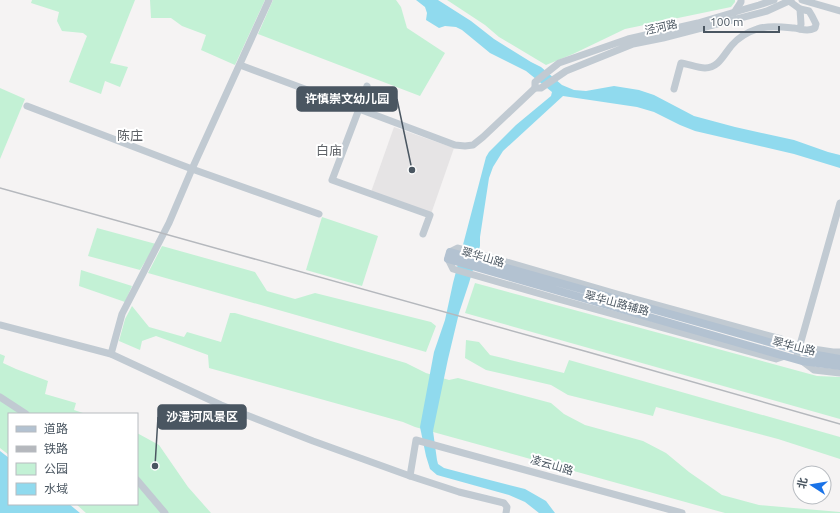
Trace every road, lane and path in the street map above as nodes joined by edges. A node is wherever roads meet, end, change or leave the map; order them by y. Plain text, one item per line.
1 (269, 0) edge
2 (741, 0) edge
3 (749, 0) edge
4 (774, 0) edge
5 (790, 0) edge
6 (802, 0) edge
7 (745, 9) junction
8 (800, 9) junction
9 (840, 11) edge
10 (734, 12) junction
11 (800, 29) junction
12 (240, 65) junction
13 (367, 86) dead end
14 (537, 86) junction
15 (674, 89) dead end
16 (27, 106) dead end
17 (358, 110) junction
18 (192, 169) junction
19 (840, 202) edge
20 (319, 214) dead end
21 (423, 234) dead end
22 (453, 257) joint
23 (484, 266) junction
24 (0, 325) edge
25 (801, 351) junction
26 (840, 352) edge
27 (112, 354) junction
28 (840, 359) edge
29 (799, 360) junction
30 (840, 366) edge
31 (840, 373) edge
32 (0, 397) edge
33 (24, 413) edge
34 (410, 476) junction
35 (138, 481) edge
36 (165, 513) edge
37 (506, 513) edge
38 (682, 513) edge

1 - 12 street
2 - 10 street
3 - 7 street
4 - 7 street, 泾河路
5 - 8 street
5 - 14 street, 泾河路
6 - 9 street
7 - 10 street, 泾河路
8 - 11 street
8 - 11 street
10 - 14 street, 泾河路
11 - 15 street
12 - 17 street
12 - 18 street
13 - 17 street
14 - 17 street
16 - 18 street
17 - 21 street
18 - 20 street
18 - 27 street
19 - 25 street
22 - 23 main road, 翠华山路
22 - 23 street
23 - 25 main road, 翠华山路
23 - 29 main road, 翠华山路
24 - 27 street
25 - 26 street
25 - 28 main road, 翠华山路
25 - 29 street
27 - 34 street
29 - 30 main road, 翠华山路
29 - 31 street
32 - 33 street
34 - 37 street
34 - 38 street, 凌云山路
35 - 36 street

